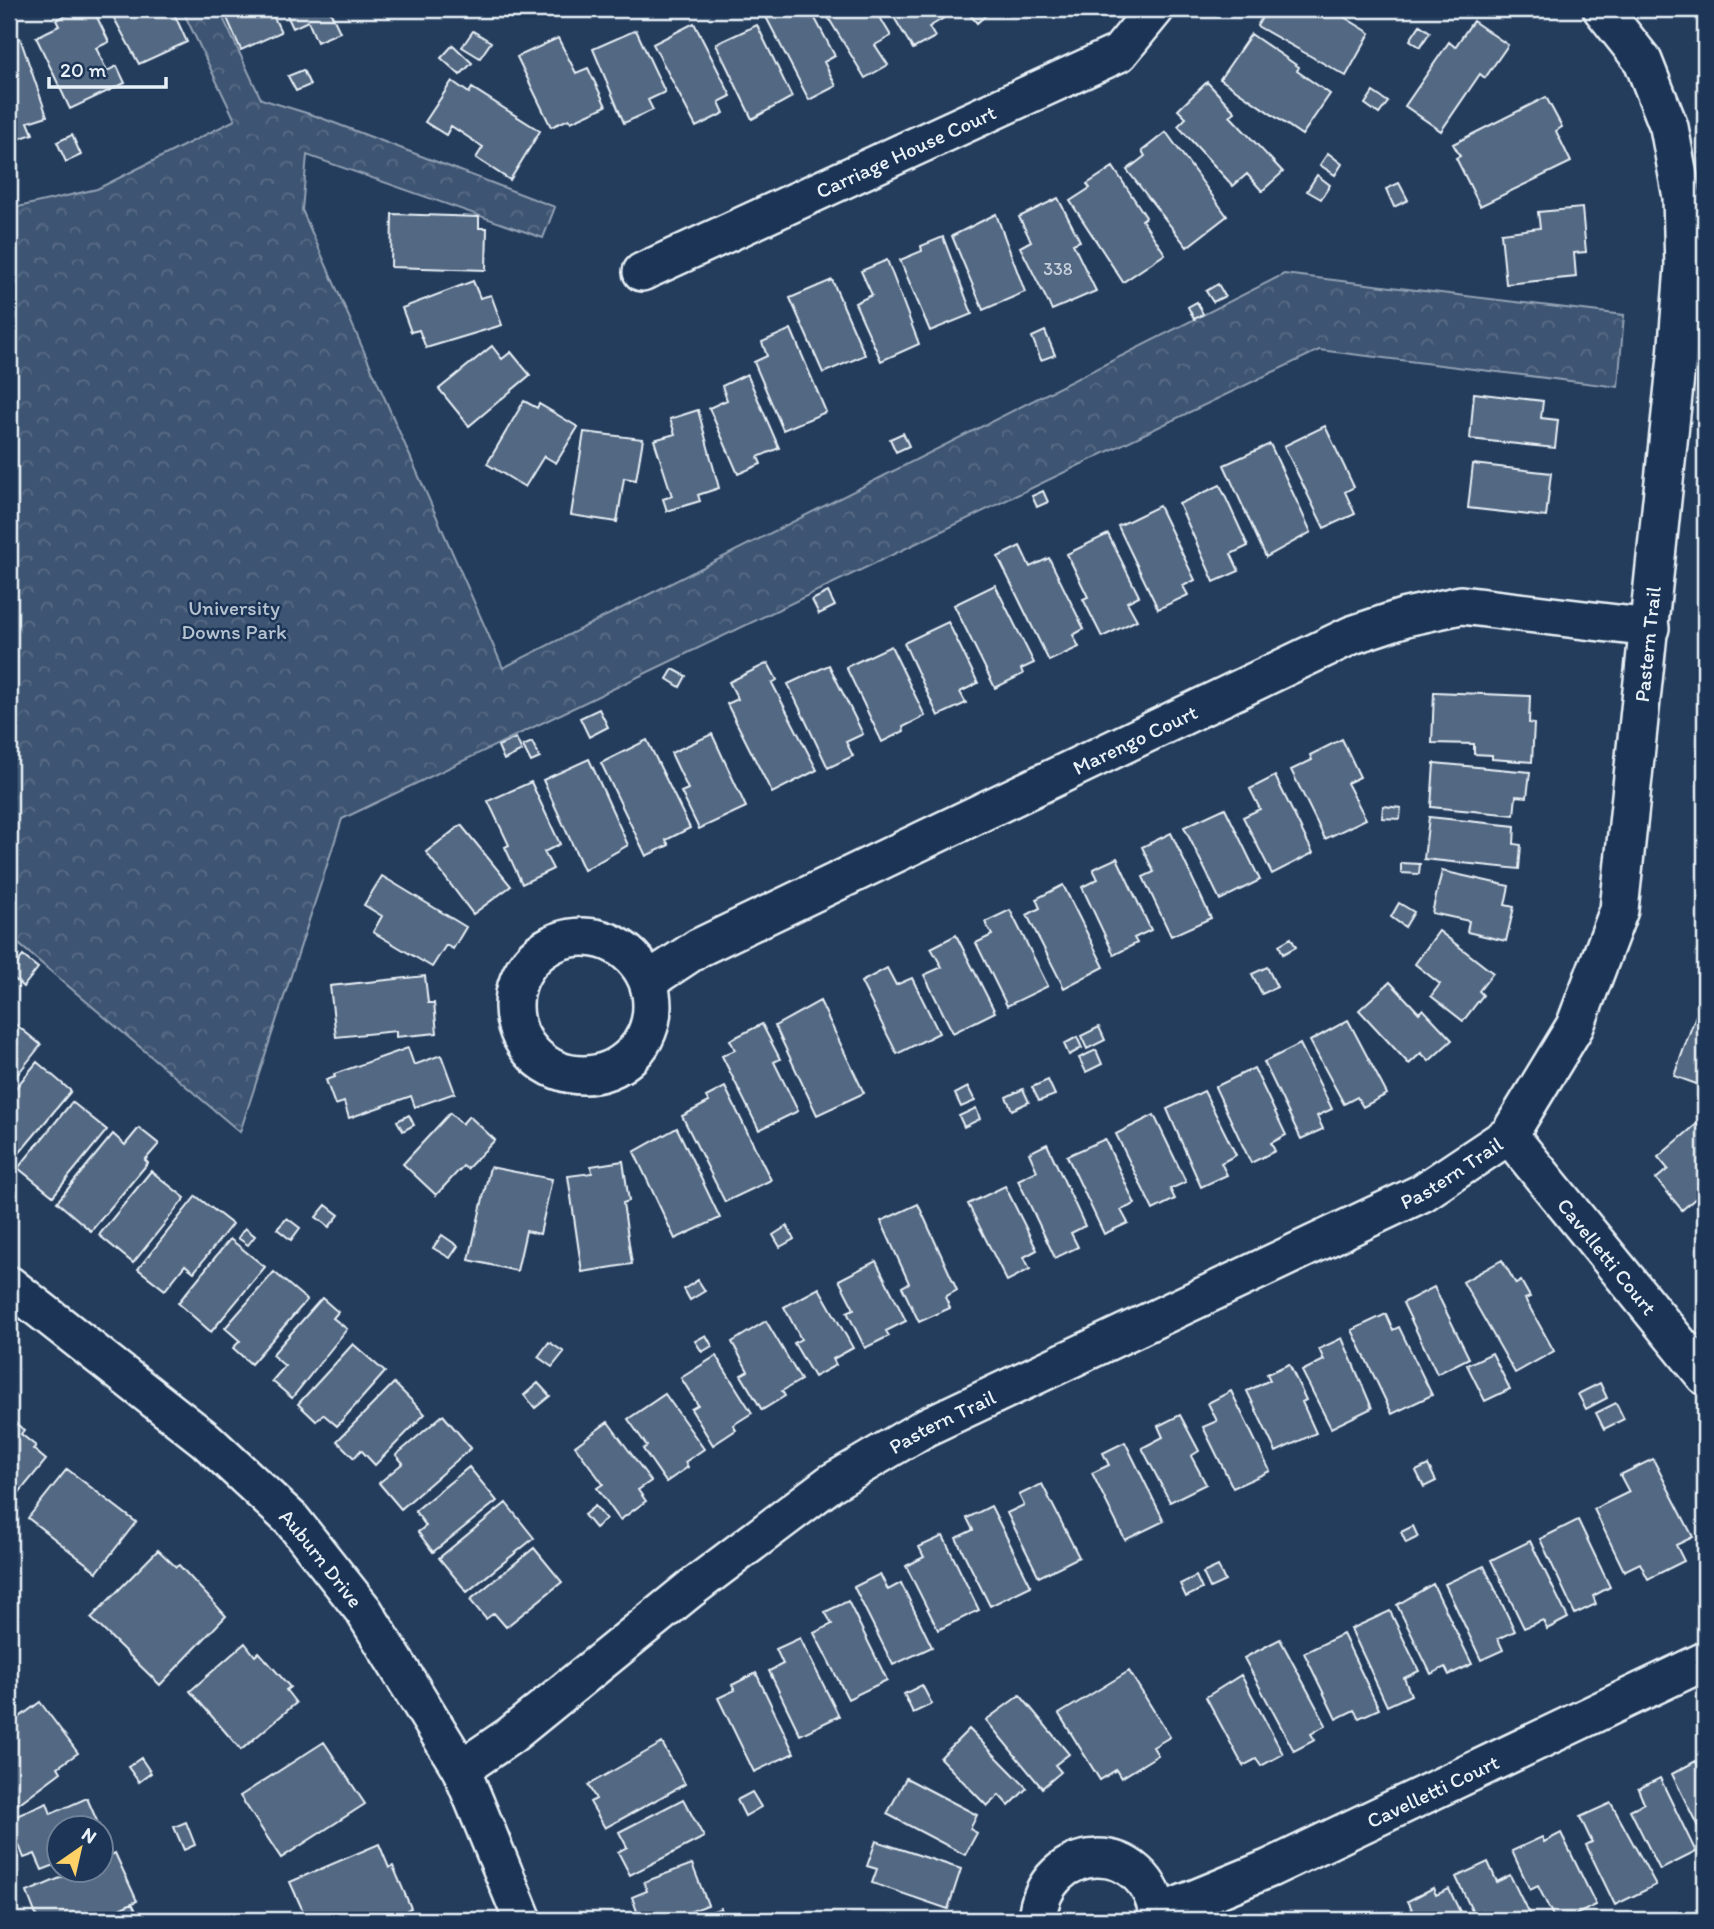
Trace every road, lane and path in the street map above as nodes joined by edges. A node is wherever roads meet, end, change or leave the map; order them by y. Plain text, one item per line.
1 (1155, 9) edge
2 (1602, 9) edge
3 (642, 272) dead end
4 (1650, 628) junction
5 (649, 981) dead end
6 (1509, 1135) junction
7 (9, 1285) edge
8 (1705, 1376) edge
9 (1705, 1661) edge
10 (461, 1769) junction
11 (1158, 1917) edge
12 (523, 1920) edge
13 (1037, 1920) edge

1 - 3 street, Carriage House Court
2 - 4 street, Pastern Trail
4 - 5 street, Marengo Court
4 - 6 street, Pastern Trail
6 - 8 street, Cavelletti Court
6 - 10 street, Pastern Trail
7 - 10 street, Auburn Drive
9 - 11 street, Cavelletti Court
10 - 12 street, Auburn Drive
11 - 13 street, Cavelletti Court

